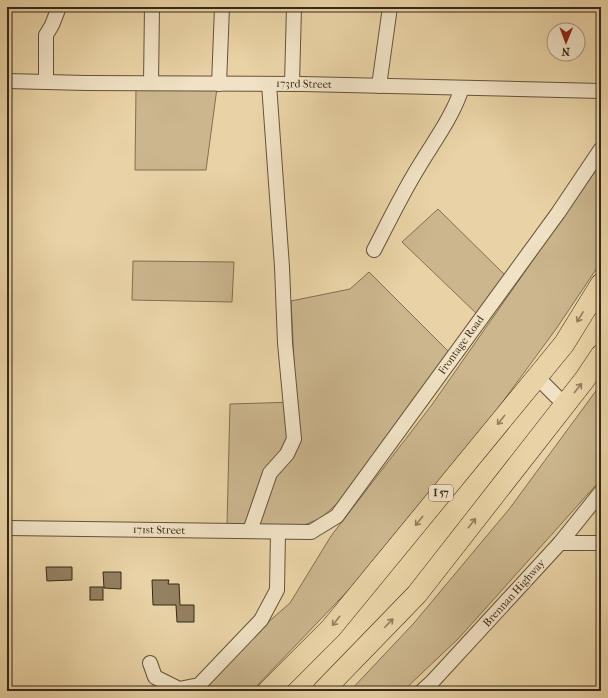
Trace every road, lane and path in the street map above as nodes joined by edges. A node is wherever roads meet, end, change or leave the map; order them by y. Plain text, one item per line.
1 (59, 7) edge
2 (152, 7) edge
3 (222, 7) edge
4 (294, 7) edge
5 (390, 7) edge
6 (7, 81) edge
7 (46, 82) junction
8 (151, 83) junction
9 (219, 84) junction
10 (269, 84) junction
11 (292, 84) junction
12 (379, 86) junction
13 (462, 88) junction
14 (601, 91) edge
15 (601, 149) edge
16 (374, 250) dead end
17 (601, 284) edge
18 (601, 355) edge
19 (537, 377) junction
20 (565, 405) junction
21 (601, 492) edge
22 (7, 528) edge
23 (250, 531) junction
24 (278, 532) junction
25 (311, 532) joint
26 (560, 542) junction
27 (601, 543) edge
28 (150, 664) dead end
29 (432, 688) edge
30 (268, 691) edge
31 (323, 691) edge

1 - 7 street
2 - 8 street
3 - 9 street
4 - 11 street
5 - 12 street
6 - 7 street, 173rd Street
7 - 8 street, 173rd Street
8 - 9 street, 173rd Street
9 - 10 street, 173rd Street
10 - 11 street, 173rd Street
10 - 23 street
11 - 12 street, 173rd Street
12 - 13 street, 173rd Street
13 - 14 street, 173rd Street
13 - 16 street
15 - 25 street, Frontage Road
17 -> 19 highway, I 57
20 -> 18 highway
19 - 20 street
19 -> 30 highway, I 57
31 -> 20 highway
21 - 26 street, Brennan Highway
22 - 23 street, 171st Street
23 - 24 street, 171st Street
24 - 25 street, 171st Street
24 - 28 street
26 - 27 street
26 - 29 street, Brennan Highway

